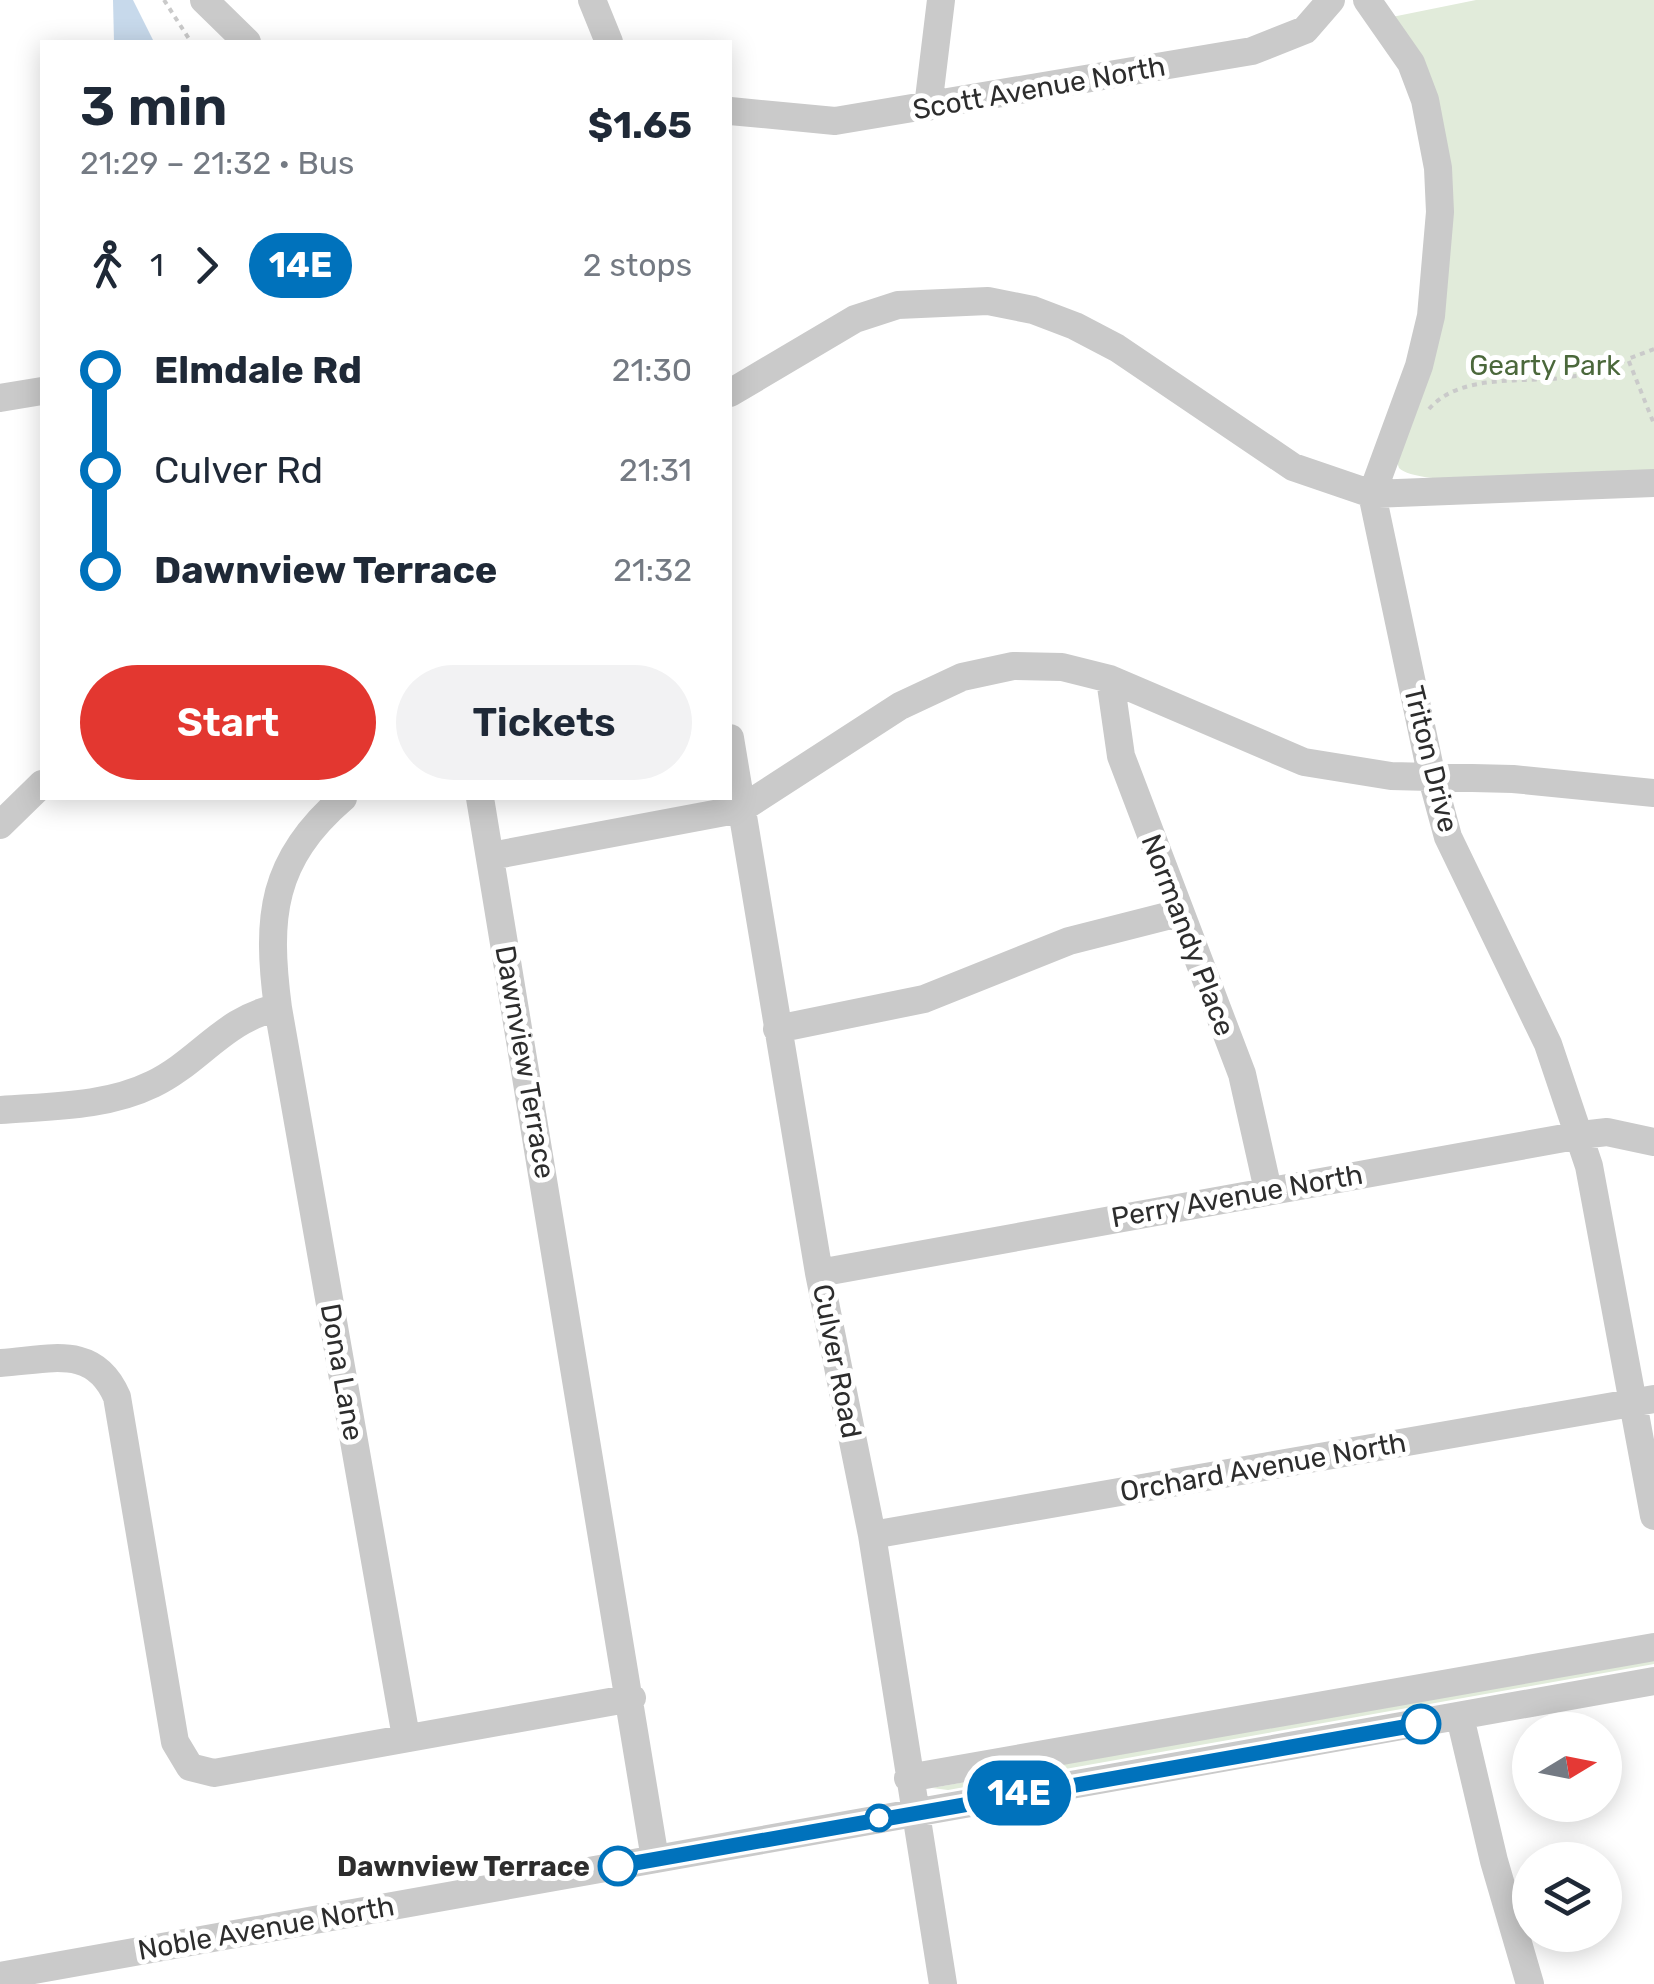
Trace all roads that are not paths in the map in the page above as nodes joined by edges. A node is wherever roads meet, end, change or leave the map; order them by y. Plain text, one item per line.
1 (204, 0) edge
2 (592, 0) edge
3 (941, 0) edge
4 (1331, 0) edge
5 (1367, 0) edge
6 (245, 40) edge
7 (608, 40) edge
8 (928, 107) junction
9 (732, 112) edge
10 (40, 391) edge
11 (732, 392) edge
12 (0, 398) edge
13 (1654, 483) edge
14 (1372, 494) junction
15 (1110, 679) junction
16 (732, 751) edge
17 (1432, 778) junction
18 (40, 786) edge
19 (1654, 792) edge
20 (342, 800) edge
21 (480, 800) edge
22 (741, 809) junction
23 (0, 824) edge
24 (491, 856) junction
25 (1179, 913) junction
26 (278, 1008) junction
27 (778, 1029) junction
28 (0, 1110) edge
29 (1580, 1135) junction
30 (1654, 1142) edge
31 (1268, 1190) junction
32 (819, 1273) junction
33 (0, 1363) edge
34 (1645, 1401) edge
35 (1654, 1516) edge
36 (872, 1535) junction
37 (1654, 1647) edge
38 (1654, 1681) edge
39 (632, 1698) junction
40 (1460, 1717) junction
41 (406, 1737) junction
42 (908, 1778) junction
43 (914, 1812) junction
44 (655, 1859) junction
45 (0, 1976) edge
46 (943, 1984) edge
47 (1530, 1984) edge

1 - 6 street
2 - 7 street
3 - 8 street
4 - 8 street, Scott Avenue North
5 - 14 street
8 - 9 street, Scott Avenue North
10 - 12 street
11 - 14 street
13 - 14 street
14 - 17 street, Triton Drive
15 - 17 street
15 - 22 street
15 - 25 street, Normandy Place
16 - 22 street, Culver Road
17 - 19 street
17 - 29 street, Triton Drive
18 - 23 street
20 - 26 street, Dona Lane
21 - 24 street, Dawnview Terrace
22 - 24 street
22 - 27 street, Culver Road
24 - 39 street, Dawnview Terrace
25 - 27 street
25 - 31 street, Normandy Place
26 - 28 street
26 - 41 street, Dona Lane
27 - 32 street, Culver Road
29 - 30 street, Perry Avenue North
29 - 31 street, Perry Avenue North
29 - 34 street, Triton Drive
31 - 32 street, Perry Avenue North
32 - 36 street, Culver Road
33 - 41 street
34 - 35 street, Triton Drive
34 - 36 street, Orchard Avenue North
36 - 42 street, Culver Road
37 - 42 street
38 - 40 street, Noble Avenue North
39 - 41 street
39 - 44 street, Dawnview Terrace
40 - 43 street, Noble Avenue North
40 - 47 street
42 - 43 street, Culver Road
43 - 44 street, Noble Avenue North
43 - 46 street, Culver Road
44 - 45 street, Noble Avenue North

